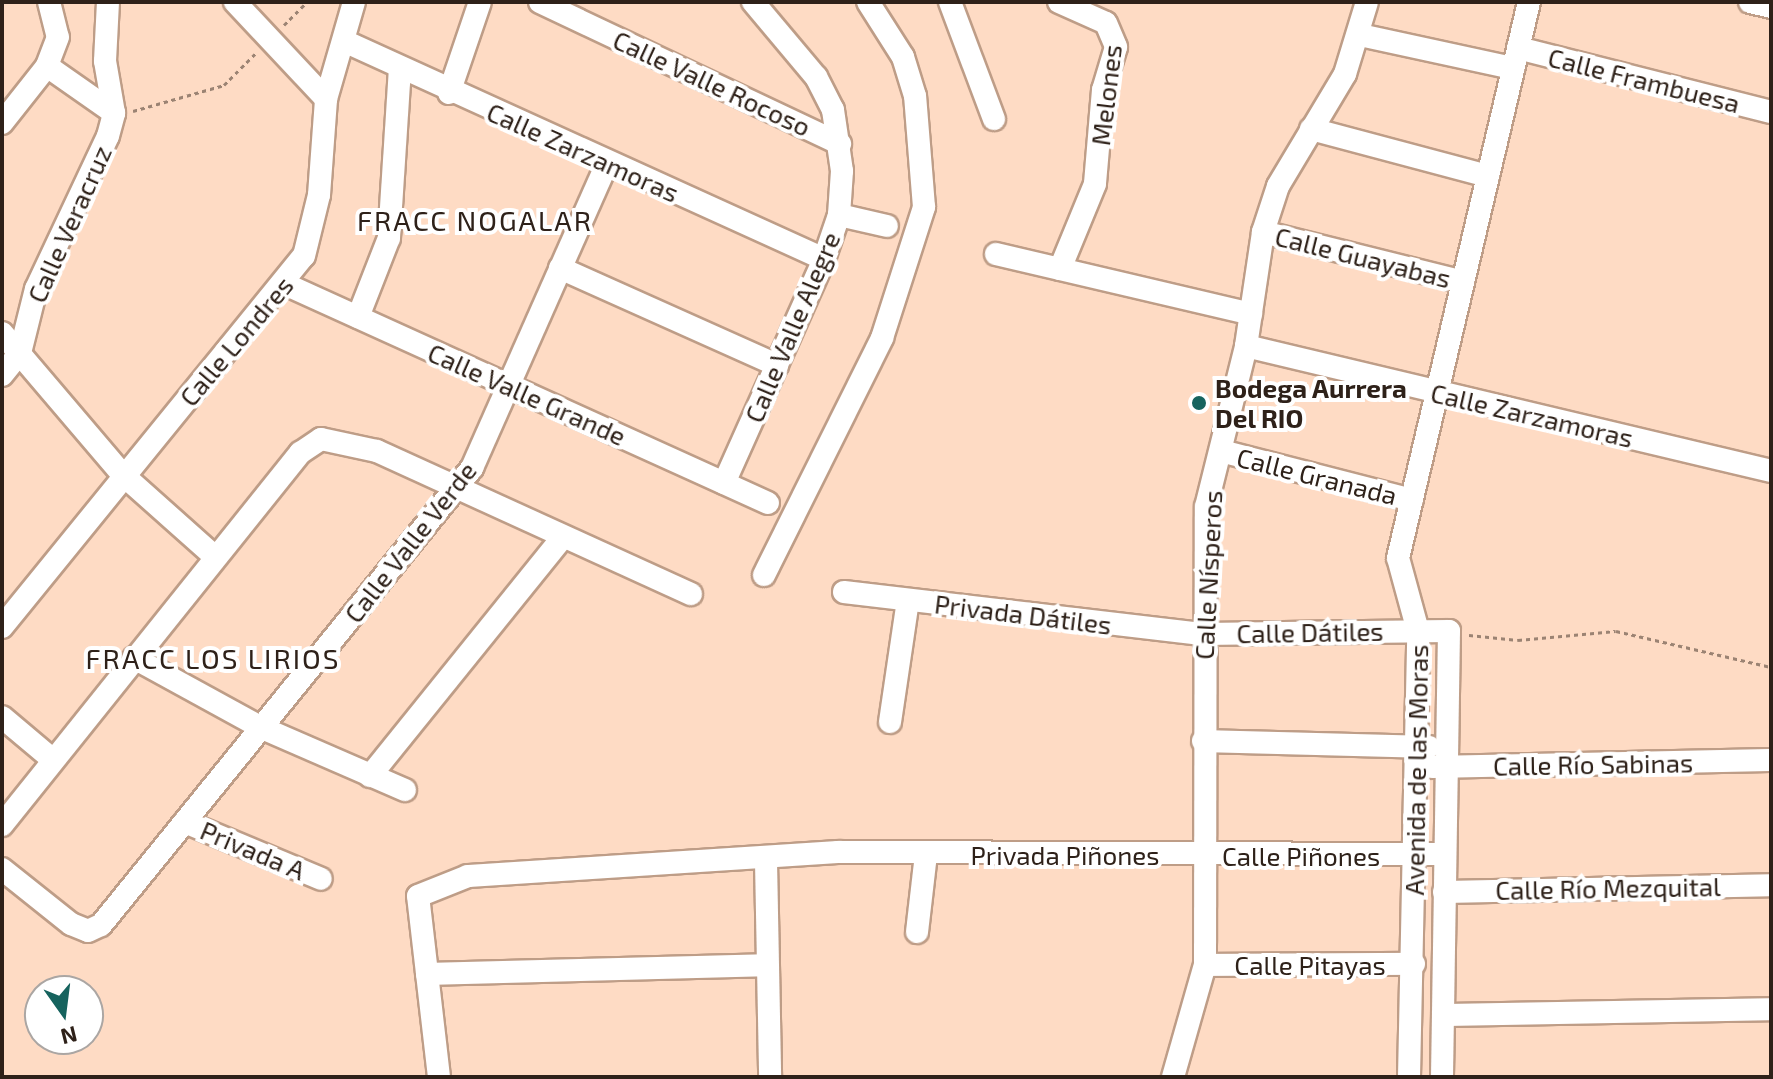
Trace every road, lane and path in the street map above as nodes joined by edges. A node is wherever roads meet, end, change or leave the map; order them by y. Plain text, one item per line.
1 (49, 2) edge
2 (108, 2) edge
3 (235, 2) edge
4 (307, 2) edge
5 (354, 2) edge
6 (480, 2) edge
7 (540, 2) edge
8 (753, 2) edge
9 (868, 2) edge
10 (950, 2) edge
11 (1059, 2) edge
12 (1367, 2) edge
13 (1529, 2) edge
14 (1750, 2) edge
15 (1771, 7) edge
16 (1360, 35) junction
17 (344, 41) junction
18 (268, 42) junction
19 (1516, 58) junction
20 (47, 66) junction
21 (400, 69) junction
22 (449, 93) junction
23 (326, 99) junction
24 (1771, 112) edge
25 (114, 113) junction
26 (994, 119) dead end
27 (2, 123) edge
28 (1311, 129) junction
29 (840, 144) junction
30 (607, 163) junction
31 (1488, 176) junction
32 (839, 215) junction
33 (887, 226) dead end
34 (1263, 232) junction
35 (996, 254) dead end
36 (824, 259) junction
37 (560, 268) junction
38 (1060, 269) junction
39 (1463, 282) junction
40 (287, 285) junction
41 (1251, 314) junction
42 (358, 317) junction
43 (2, 333) edge
44 (1246, 346) junction
45 (20, 353) junction
46 (777, 365) junction
47 (2, 375) edge
48 (508, 385) junction
49 (1437, 392) junction
50 (1221, 451) junction
51 (1771, 471) edge
52 (122, 474) junction
53 (724, 483) junction
54 (456, 491) junction
55 (1412, 500) junction
56 (768, 503) dead end
57 (563, 537) junction
58 (215, 557) junction
59 (764, 575) dead end
60 (844, 592) dead end
61 (691, 594) dead end
62 (908, 600) junction
63 (2, 627) edge
64 (1418, 631) junction
65 (1449, 631) junction
66 (1202, 634) junction
67 (134, 658) junction
68 (1771, 667) edge
69 (2, 717) edge
70 (890, 722) dead end
71 (260, 727) junction
72 (1203, 741) junction
73 (1415, 757) junction
74 (1446, 757) junction
75 (53, 760) junction
76 (1771, 760) edge
77 (370, 776) junction
78 (405, 790) dead end
79 (185, 822) junction
80 (2, 825) edge
81 (926, 854) junction
82 (1444, 854) junction
83 (1205, 855) junction
84 (1414, 856) junction
85 (766, 861) junction
86 (2, 869) edge
87 (321, 879) dead end
88 (1771, 885) edge
89 (1444, 892) junction
90 (917, 932) dead end
91 (1414, 964) junction
92 (763, 965) junction
93 (1205, 965) junction
94 (427, 974) junction
95 (1771, 1009) edge
96 (1443, 1015) junction
97 (439, 1077) edge
98 (770, 1077) edge
99 (1173, 1077) edge
100 (1412, 1077) edge
101 (1442, 1077) edge

1 - 20 street
2 - 25 street
3 - 18 street
4 - 18 path
5 - 17 street, Calle Londres
6 - 22 street
7 - 29 street, Calle Valle Rocoso
8 - 29 street, Calle Valle Alegre
9 - 59 street
10 - 26 street
11 - 38 street, Melones
12 - 16 street, Calle Nísperos
13 - 19 street, Avenida de las Moras
14 - 15 street
16 - 19 street, Calle Frambuesa
16 - 28 street, Calle Nísperos
17 - 21 street, Calle Zarzamoras
17 - 23 street, Calle Londres
18 - 23 street
18 - 25 path
19 - 24 street, Calle Frambuesa
19 - 31 street, Avenida de las Moras
20 - 25 street
20 - 27 street
21 - 22 street, Calle Zarzamoras
21 - 42 street
22 - 30 street, Calle Zarzamoras
23 - 40 street, Calle Londres
25 - 45 street, Calle Veracruz
28 - 31 street
28 - 34 street, Calle Nísperos
29 - 32 street, Calle Valle Alegre
30 - 36 street, Calle Zarzamoras
30 - 37 street, Calle Valle Verde
31 - 39 street, Avenida de las Moras
32 - 33 street
32 - 36 street, Calle Valle Alegre
34 - 39 street, Calle Guayabas
34 - 41 street, Calle Nísperos
35 - 38 street
36 - 46 street, Calle Valle Alegre
37 - 46 street
37 - 48 street, Calle Valle Verde
38 - 41 street
39 - 49 street, Avenida de las Moras
40 - 42 street, Calle Valle Grande
40 - 52 street, Calle Londres
41 - 44 street, Calle Nísperos
42 - 48 street, Calle Valle Grande
43 - 45 street
44 - 49 street, Calle Zarzamoras
44 - 50 street, Calle Nísperos
45 - 47 street, Calle Veracruz
45 - 52 street
46 - 53 street, Calle Valle Alegre
48 - 53 street, Calle Valle Grande
48 - 54 street, Calle Valle Verde
49 - 51 street, Calle Zarzamoras
49 - 55 street, Avenida de las Moras
50 - 55 street, Calle Granada
50 - 66 street, Calle Nísperos
52 - 58 street
52 - 63 street, Calle Londres
53 - 56 street, Calle Valle Grande
54 - 57 street
54 - 58 street
54 - 71 street, Calle Valle Verde
55 - 64 street, Avenida de las Moras
57 - 61 street
57 - 77 street
58 - 67 street
60 - 62 street, Privada Dátiles
62 - 66 street, Privada Dátiles
62 - 70 street
64 - 65 street, Calle Dátiles
64 - 66 street, Calle Dátiles
64 - 73 street, Avenida de las Moras
65 - 68 path
65 - 74 street, Avenida de las Moras
66 - 72 street, Calle Nísperos
67 - 71 street
67 - 75 street
69 - 75 street
71 - 77 street
71 - 79 street, Calle Valle Verde
72 - 73 street, Calle Río Sabinas
72 - 83 street, Calle Nísperos
73 - 74 street, Calle Río Sabinas
73 - 84 street, Avenida de las Moras
74 - 76 street, Calle Río Sabinas
74 - 82 street, Avenida de las Moras
75 - 80 street
77 - 78 street
79 - 86 street, Calle Valle Verde
79 - 87 street, Privada A
81 - 83 street, Privada Piñones
81 - 85 street, Privada Piñones
81 - 90 street
82 - 84 street, Calle Piñones
82 - 89 street, Avenida de las Moras
83 - 84 street, Calle Piñones
83 - 93 street, Calle Nísperos
84 - 91 street, Avenida de las Moras
85 - 92 street
85 - 94 street, Privada Piñones
88 - 89 street, Calle Río Mezquital
89 - 96 street, Avenida de las Moras
91 - 93 street, Calle Pitayas
91 - 100 street, Avenida de las Moras
92 - 94 street
92 - 98 street
93 - 99 street, Calle Nísperos
94 - 97 street, Privada Piñones
95 - 96 street
96 - 101 street, Avenida de las Moras

